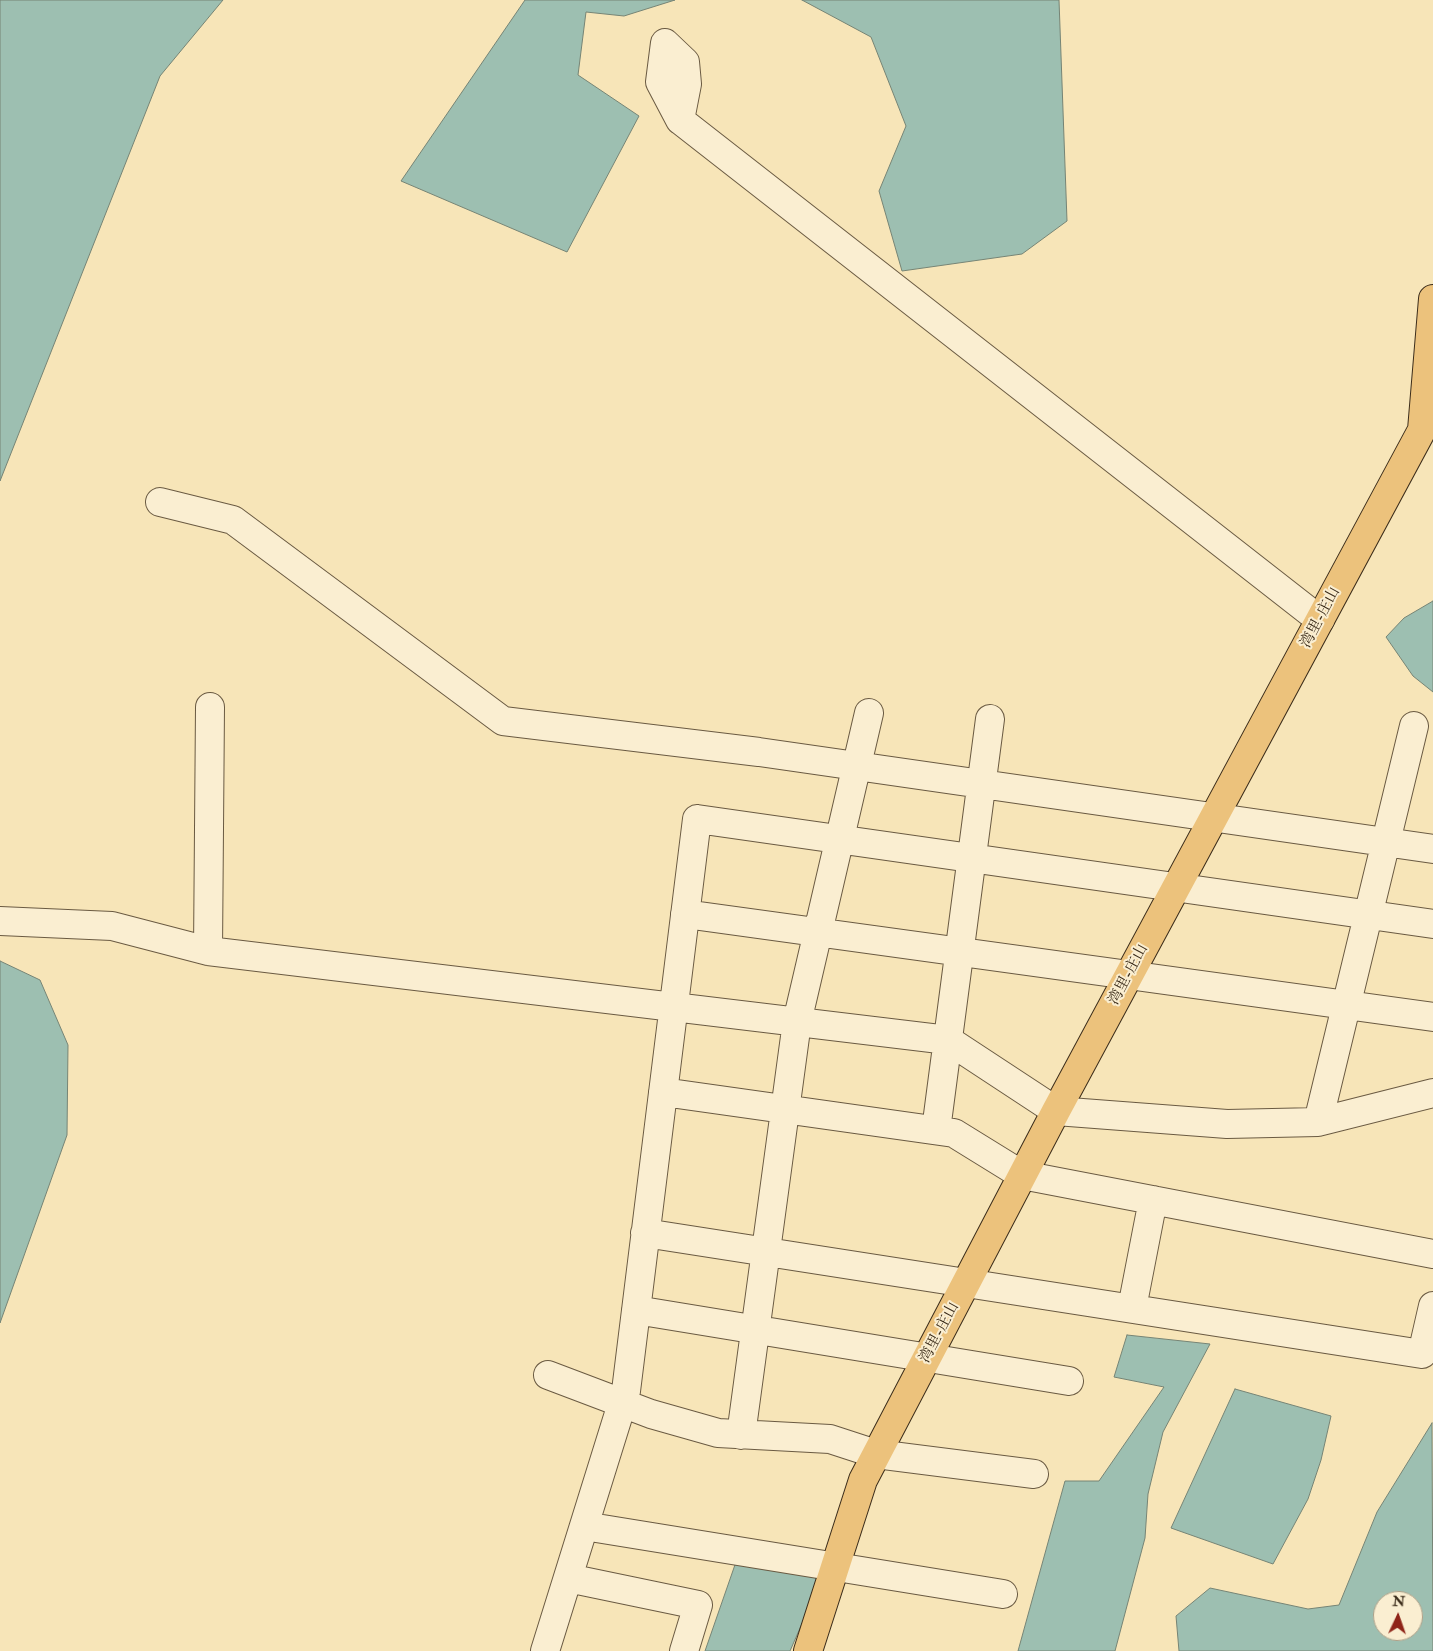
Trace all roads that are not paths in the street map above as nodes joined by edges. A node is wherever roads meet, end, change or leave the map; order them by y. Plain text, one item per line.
1 (680, 120) dead end
2 (1433, 299) edge
3 (1428, 428) edge
4 (160, 502) dead end
5 (1320, 620) junction
6 (210, 707) dead end
7 (869, 713) dead end
8 (990, 719) dead end
9 (1414, 726) dead end
10 (857, 766) junction
11 (982, 784) junction
12 (1214, 817) junction
13 (839, 840) junction
14 (1386, 842) junction
15 (1433, 848) edge
16 (972, 858) junction
17 (1176, 888) junction
18 (685, 914) junction
19 (1368, 915) junction
20 (0, 921) edge
21 (1433, 924) edge
22 (818, 932) junction
23 (208, 951) junction
24 (960, 952) junction
25 (1129, 975) junction
26 (1346, 1005) junction
27 (673, 1007) junction
28 (1433, 1017) edge
29 (797, 1022) junction
30 (948, 1040) junction
31 (663, 1092) junction
32 (1433, 1093) edge
33 (785, 1109) junction
34 (1056, 1111) junction
35 (1318, 1122) junction
36 (936, 1130) junction
37 (1022, 1175) junction
38 (1153, 1200) junction
39 (645, 1233) junction
40 (766, 1252) junction
41 (1433, 1254) edge
42 (966, 1283) junction
43 (1433, 1306) edge
44 (1132, 1308) junction
45 (636, 1310) junction
46 (755, 1330) junction
47 (927, 1358) junction
48 (548, 1374) dead end
49 (1069, 1381) dead end
50 (622, 1403) junction
51 (741, 1434) junction
52 (876, 1454) junction
53 (1034, 1474) dead end
54 (584, 1526) junction
55 (835, 1567) junction
56 (568, 1578) junction
57 (1003, 1594) dead end
58 (545, 1651) edge
59 (684, 1651) edge
60 (808, 1651) edge

1 - 5 street
2 - 3 main road, 湾里-庄山
3 - 5 main road, 湾里-庄山
4 - 10 street
5 - 12 main road, 湾里-庄山
6 - 23 street
7 - 10 street
8 - 11 street
9 - 14 street
10 - 11 street
10 - 13 street
11 - 12 street
11 - 16 street
12 - 14 street
12 - 17 main road, 湾里-庄山
13 - 16 street
13 - 18 street
13 - 22 street
14 - 15 street
14 - 19 street
16 - 17 street
16 - 24 street
17 - 19 street
17 - 25 main road, 湾里-庄山
18 - 22 street
18 - 27 street
19 - 21 street
19 - 26 street
20 - 23 street
22 - 24 street
22 - 29 street
23 - 27 street
24 - 25 street
24 - 30 street
25 - 26 street
25 - 34 main road, 湾里-庄山
26 - 28 street
26 - 35 street
27 - 29 street
27 - 31 street
29 - 30 street
29 - 33 street
30 - 34 street
30 - 36 street
31 - 33 street
31 - 39 street
32 - 35 street
33 - 36 street
33 - 40 street
34 - 35 street
34 - 37 main road, 湾里-庄山
36 - 37 street
37 - 38 street
37 - 42 main road, 湾里-庄山
38 - 41 street
38 - 44 street
39 - 40 street
39 - 45 street
40 - 42 street
40 - 46 street
42 - 44 street
42 - 47 main road, 湾里-庄山
43 - 44 street
45 - 46 street
45 - 50 street
46 - 47 street
46 - 51 street
47 - 49 street
47 - 52 main road, 湾里-庄山
48 - 50 street
50 - 51 street
50 - 54 street
51 - 52 street
52 - 53 street
52 - 55 main road, 湾里-庄山
54 - 55 street
54 - 56 street
55 - 57 street
55 - 60 main road, 湾里-庄山
56 - 58 street
56 - 59 street

